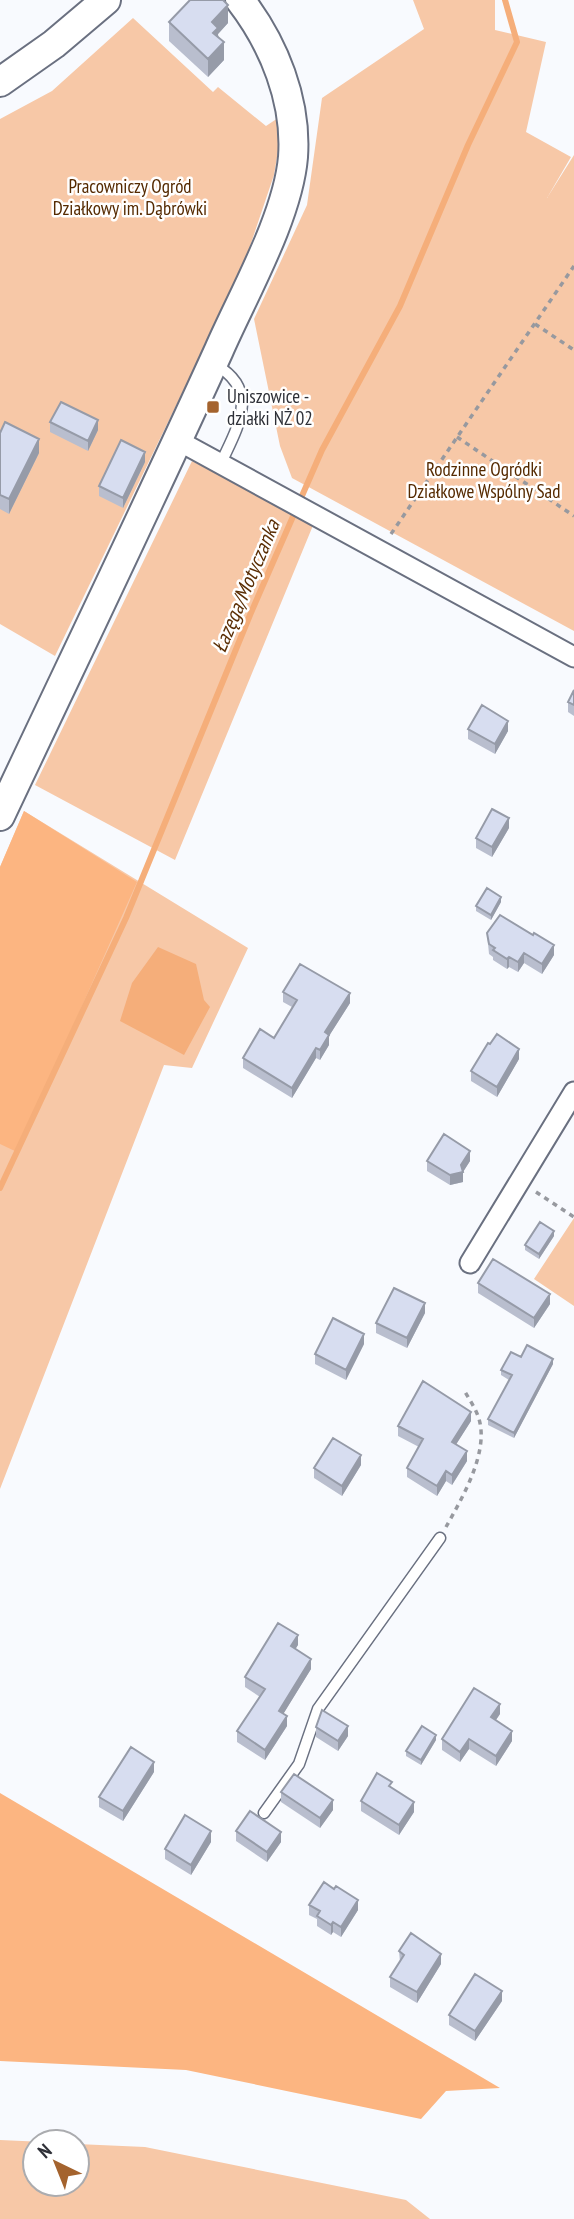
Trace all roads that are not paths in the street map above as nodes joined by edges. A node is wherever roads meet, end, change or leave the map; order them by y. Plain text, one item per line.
1 (106, 0) edge
2 (240, 0) edge
3 (0, 82) edge
4 (213, 363) junction
5 (177, 440) junction
6 (221, 463) junction
7 (574, 657) edge
8 (0, 816) edge
9 (574, 1092) edge
10 (470, 1263) dead end
11 (440, 1538) road end
12 (264, 1813) dead end

1 - 3 street
2 - 4 street
4 - 5 street
4 - 6 lane
5 - 6 street
5 - 8 street
6 - 7 street
9 - 10 street
11 - 12 lane

